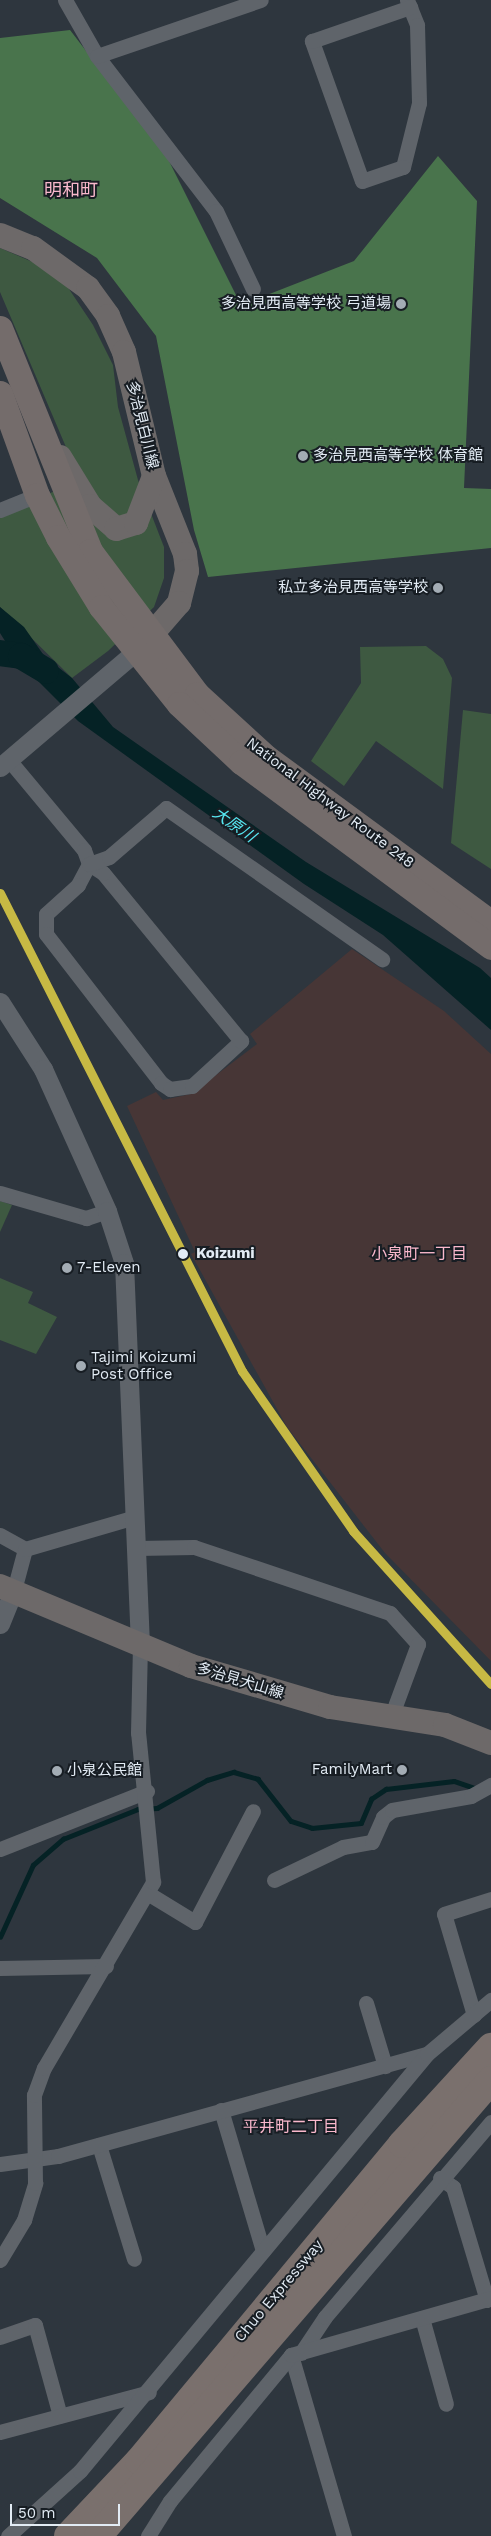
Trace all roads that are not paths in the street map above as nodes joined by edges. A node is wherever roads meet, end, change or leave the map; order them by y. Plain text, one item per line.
1 (65, 0) edge
2 (260, 0) edge
3 (408, 3) edge
4 (97, 56) junction
5 (0, 235) edge
6 (253, 289) dead end
7 (0, 328) edge
8 (0, 393) edge
9 (31, 408) junction
10 (154, 476) junction
11 (37, 495) junction
12 (0, 510) edge
13 (144, 644) junction
14 (10, 760) edge
15 (89, 864) junction
16 (491, 922) edge
17 (491, 947) edge
18 (382, 959) dead end
19 (0, 1002) edge
20 (0, 1193) edge
21 (107, 1211) junction
22 (135, 1516) junction
23 (0, 1535) edge
24 (137, 1548) junction
25 (25, 1549) junction
26 (7, 1588) edge
27 (0, 1624) edge
28 (140, 1642) junction
29 (391, 1717) junction
30 (491, 1743) edge
31 (491, 1785) edge
32 (148, 1796) junction
33 (253, 1811) dead end
34 (0, 1849) edge
35 (274, 1880) dead end
36 (149, 1894) junction
37 (491, 1899) edge
38 (106, 1966) junction
39 (0, 1968) edge
40 (491, 2000) edge
41 (366, 2003) dead end
42 (474, 2015) junction
43 (491, 2047) edge
44 (427, 2054) junction
45 (385, 2066) junction
46 (491, 2080) edge
47 (221, 2110) junction
48 (491, 2122) edge
49 (99, 2145) junction
50 (34, 2159) junction
51 (0, 2164) edge
52 (440, 2178) junction
53 (264, 2251) junction
54 (134, 2259) dead end
55 (0, 2260) edge
56 (489, 2299) edge
57 (422, 2318) junction
58 (0, 2337) edge
59 (296, 2354) junction
60 (149, 2392) junction
61 (446, 2404) dead end
62 (60, 2416) junction
63 (0, 2432) edge
64 (0, 2531) edge
65 (8, 2536) edge
66 (68, 2536) edge
67 (98, 2536) edge
68 (148, 2536) edge
69 (344, 2536) edge

1 - 4 street
2 - 4 street
3 - 3 street
4 - 6 street
5 - 10 main road, 多治見白川線
7 - 9 highway, National Highway Route 248
8 - 11 highway, National Highway Route 248
9 - 10 main road
9 - 13 highway, National Highway Route 248
10 - 13 main road, 多治見白川線
11 - 12 street
11 - 13 highway, National Highway Route 248
13 - 14 street
13 - 16 highway, National Highway Route 248
13 - 17 highway, National Highway Route 248
14 - 15 street
15 - 15 street
15 - 18 street
19 - 21 street
20 - 21 street
21 - 22 street
22 - 24 street
22 - 25 street
23 - 25 street
24 - 28 street
24 - 29 street
25 - 26 street
26 - 27 street
26 - 28 main road, 多治見犬山線
28 - 29 main road, 多治見犬山線
28 - 32 street
29 - 30 main road, 多治見犬山線
31 - 35 street
32 - 34 street
32 - 36 street
33 - 36 street
36 - 38 street
37 - 42 street
38 - 39 street
38 - 50 street
40 - 42 street
41 - 45 street
42 - 44 street
43 - 66 highway, Chuo Expressway
44 - 45 street
44 - 53 street
45 - 47 street
46 - 67 highway, Chuo Expressway
47 - 49 street
47 - 53 street
48 - 52 street
49 - 50 street
49 - 54 street
50 - 51 street
50 - 55 street
52 - 56 street
52 - 59 street
53 - 60 street
56 - 57 street
57 - 59 street
57 - 61 street
58 - 62 street
59 - 68 street
59 - 69 street
60 - 62 street
60 - 65 street
62 - 63 street
64 - 65 street

